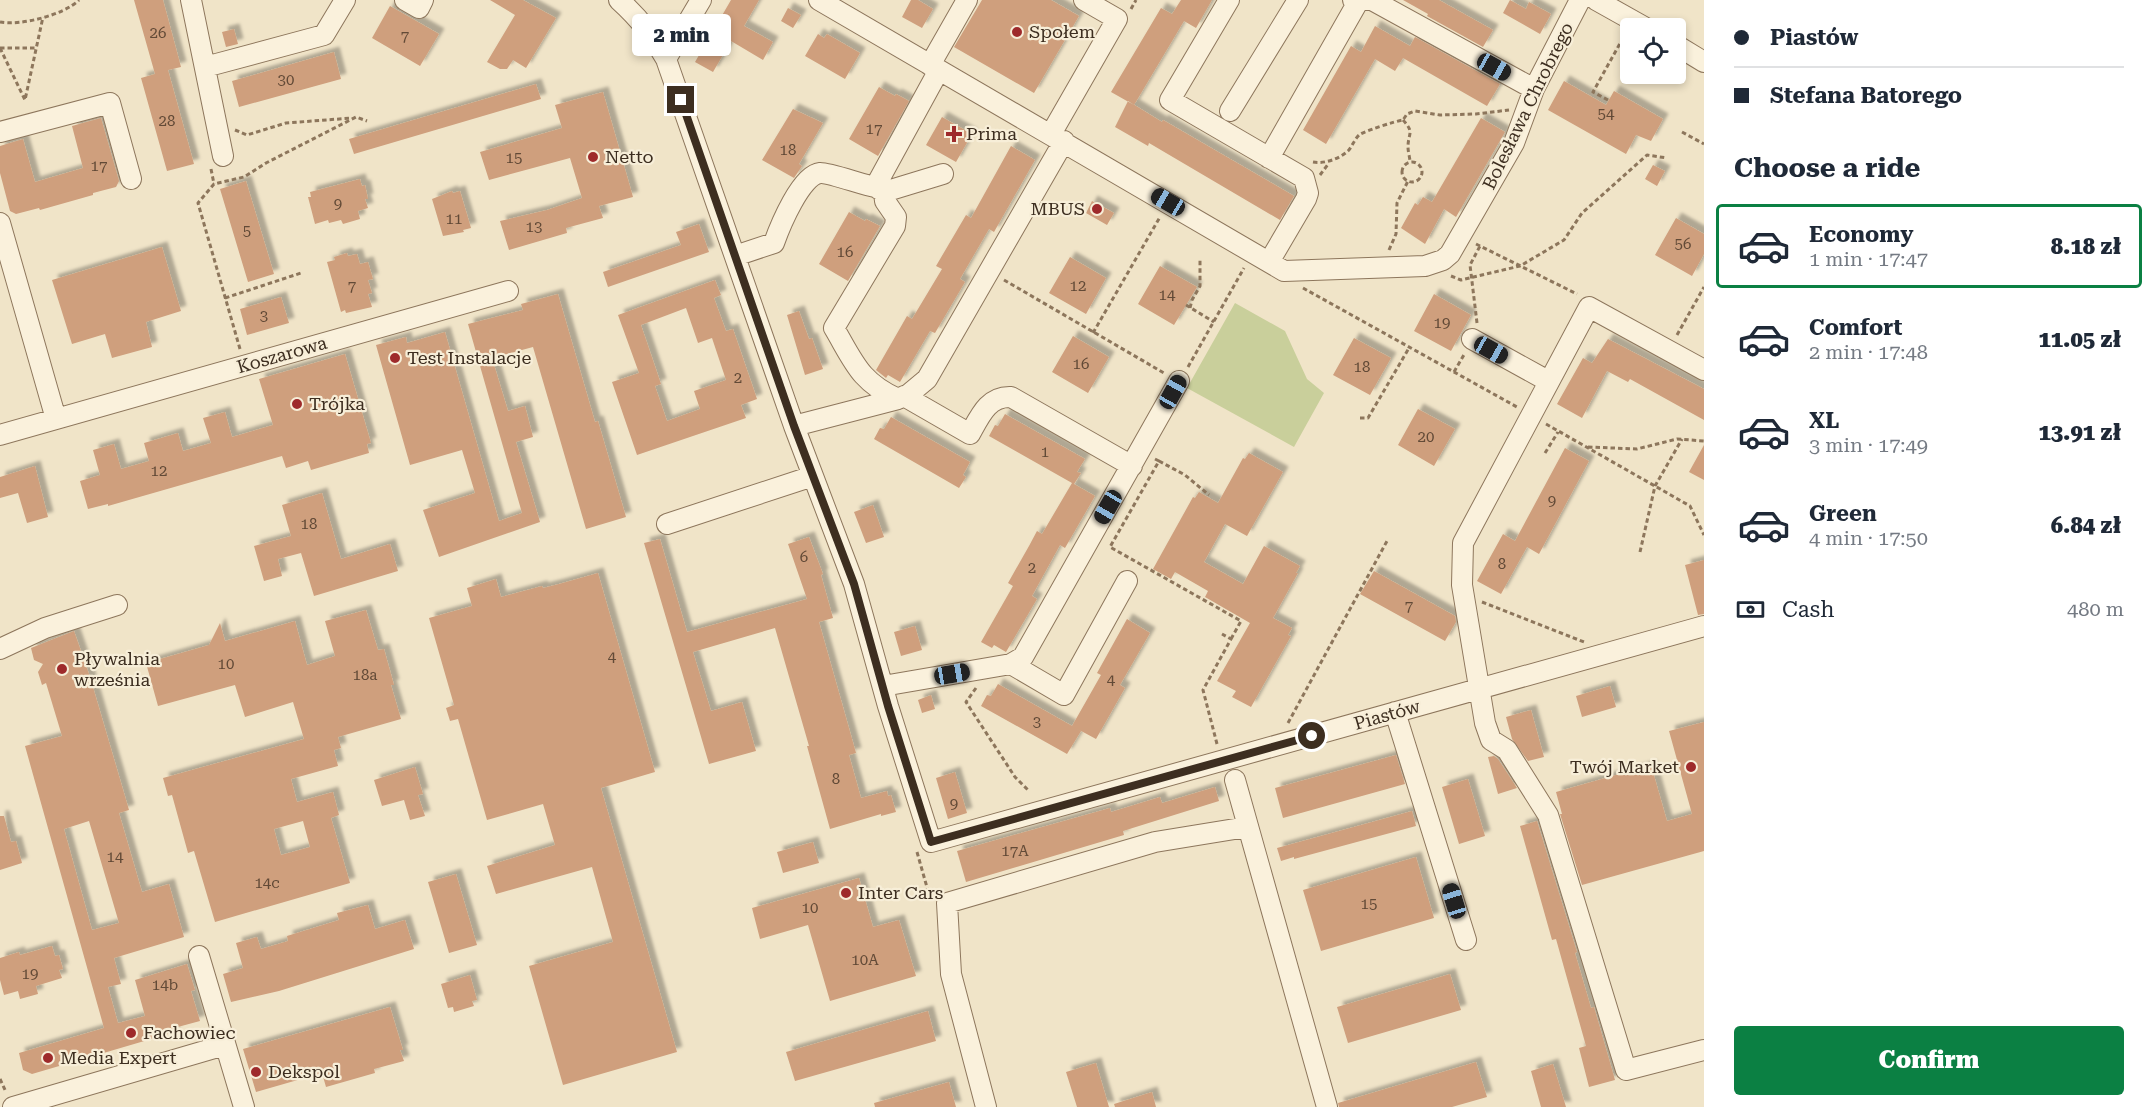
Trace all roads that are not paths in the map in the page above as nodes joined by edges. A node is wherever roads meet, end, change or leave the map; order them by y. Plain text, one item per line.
1 (191, 0) edge
2 (345, 0) edge
3 (405, 0) edge
4 (423, 0) edge
5 (619, 0) edge
6 (701, 0) edge
7 (819, 0) edge
8 (967, 0) edge
9 (1084, 0) edge
10 (1229, 0) edge
11 (1298, 0) edge
12 (1353, 0) edge
13 (1359, 0) edge
14 (1580, 0) edge
15 (1596, 0) edge
16 (1628, 18) edge
17 (1686, 51) edge
18 (666, 59) junction
19 (1704, 62) edge
20 (205, 67) junction
21 (935, 68) junction
22 (1534, 89) junction
23 (1230, 111) dead end
24 (0, 132) edge
25 (1057, 137) junction
26 (223, 156) dead end
27 (1269, 158) junction
28 (943, 174) dead end
29 (131, 178) dead end
30 (879, 190) junction
31 (0, 223) edge
32 (735, 256) junction
33 (1269, 262) junction
34 (508, 291) dead end
35 (1472, 339) road end
36 (1704, 370) edge
37 (1179, 381) road end
38 (1548, 381) junction
39 (901, 398) junction
40 (56, 419) junction
41 (794, 426) junction
42 (0, 435) edge
43 (1136, 458) junction
44 (813, 476) junction
45 (667, 524) dead end
46 (1127, 581) dead end
47 (117, 605) dead end
48 (1704, 626) edge
49 (0, 649) edge
50 (1011, 664) junction
51 (883, 686) junction
52 (1480, 688) junction
53 (1395, 712) junction
54 (1235, 780) dead end
55 (1248, 827) junction
56 (1466, 940) dead end
57 (199, 956) dead end
58 (225, 1045) junction
59 (1704, 1050) edge
60 (13, 1107) edge
61 (244, 1107) edge
62 (986, 1107) edge
63 (1327, 1107) edge

1 - 20 street
2 - 20 street
3 - 4 street
5 - 18 street
6 - 18 street
7 - 21 street
8 - 21 street
9 - 25 street
10 - 27 street
11 - 23 street
12 - 13 street
13 - 22 street
13 - 27 street
14 - 22 street, Bolesława Chrobrego
15 - 16 street
17 - 19 street
18 - 32 street
20 - 26 street
21 - 25 street
21 - 30 street
22 - 33 street, Bolesława Chrobrego
24 - 29 street
25 - 33 street
25 - 39 street
27 - 33 street
28 - 30 street
30 - 32 street
30 - 39 street
31 - 40 street
32 - 41 street
34 - 40 street, Koszarowa
35 - 38 street
36 - 38 street
37 - 43 street
38 - 52 street
39 - 41 street
39 - 43 street
40 - 42 street, Koszarowa
41 - 44 street
43 - 50 street
44 - 45 street
44 - 51 street
46 - 50 street
47 - 49 street
48 - 52 street, Piastów
50 - 51 street
51 - 53 street, Piastów
52 - 53 street, Piastów
52 - 59 street
53 - 56 street
54 - 55 street
55 - 62 street
55 - 63 street
57 - 58 street
58 - 60 street
58 - 61 street

